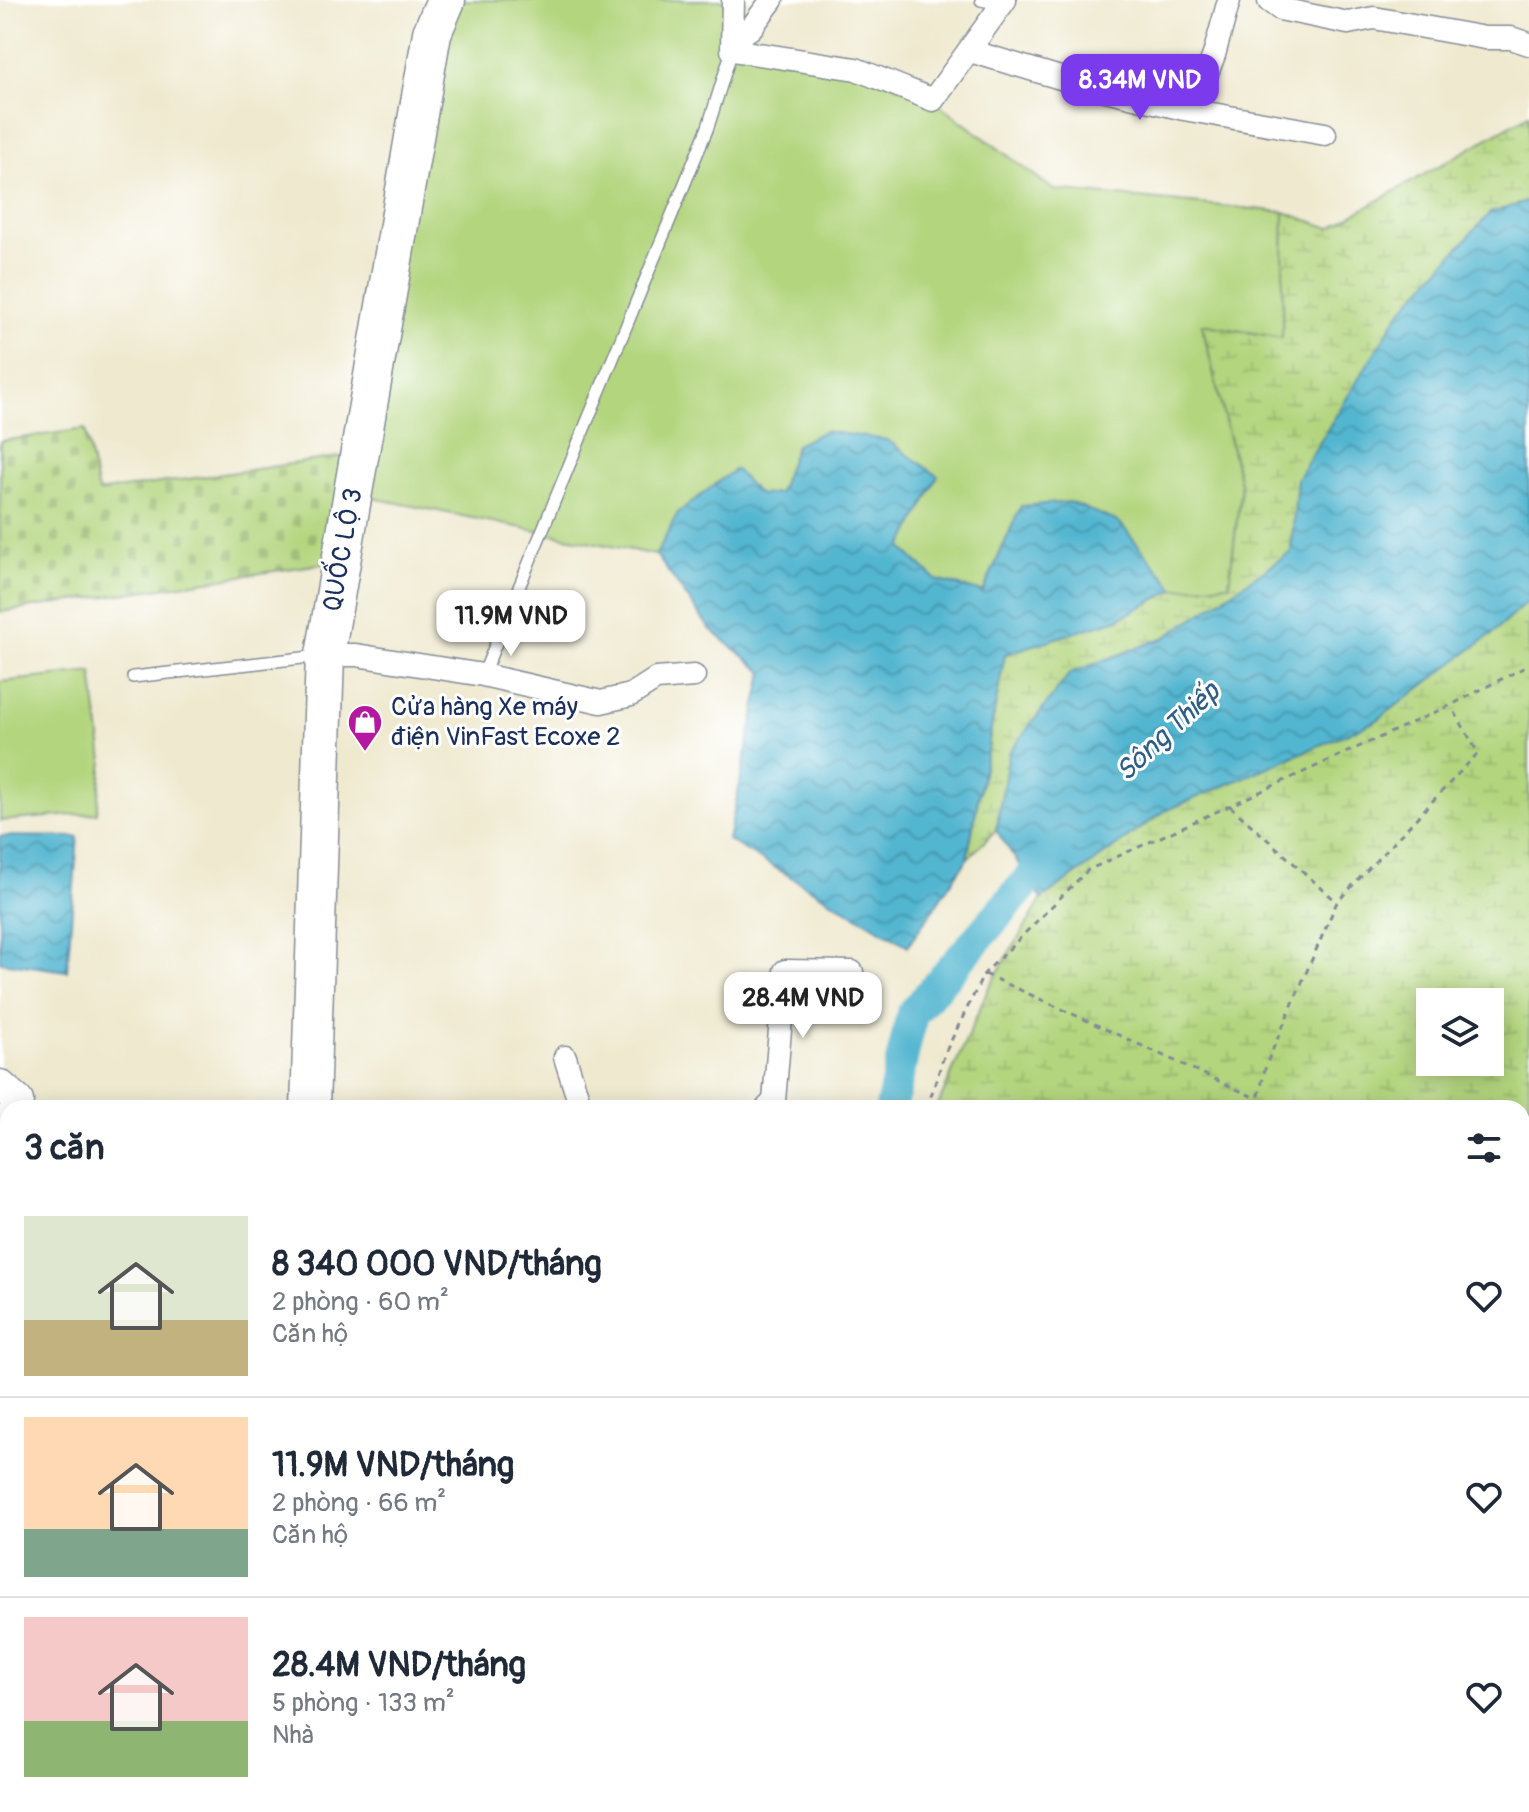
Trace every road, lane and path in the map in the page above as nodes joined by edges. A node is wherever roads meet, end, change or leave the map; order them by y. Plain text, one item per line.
1 (446, 0) edge
2 (733, 0) edge
3 (772, 0) edge
4 (1229, 0) edge
5 (1270, 0) edge
6 (996, 1) edge
7 (1529, 44) edge
8 (733, 45) junction
9 (970, 51) junction
10 (1193, 110) junction
11 (1325, 134) dead end
12 (325, 655) junction
13 (1529, 665) edge
14 (483, 675) junction
15 (694, 676) dead end
16 (133, 677) dead end
17 (1451, 705) junction
18 (1230, 806) junction
19 (1337, 902) junction
20 (852, 972) dead end
21 (984, 974) junction
22 (565, 1057) dead end
23 (1258, 1099) joint
24 (310, 1100) edge
25 (578, 1100) edge
26 (774, 1100) edge
27 (930, 1100) edge

1 - 12 highway, QUỐC LỘ 3
2 - 8 street
3 - 8 street
4 - 5 street
4 - 10 street
5 - 7 street
6 - 9 street
8 - 9 street
8 - 14 lane
9 - 10 street
10 - 11 street
12 - 14 street
12 - 16 lane
12 - 24 highway, QUỐC LỘ 3
13 - 17 path
14 - 15 street
17 - 18 path
17 - 19 path
18 - 19 path
18 - 21 path
19 - 23 path
20 - 26 street
21 - 23 path
21 - 27 path
22 - 25 street

